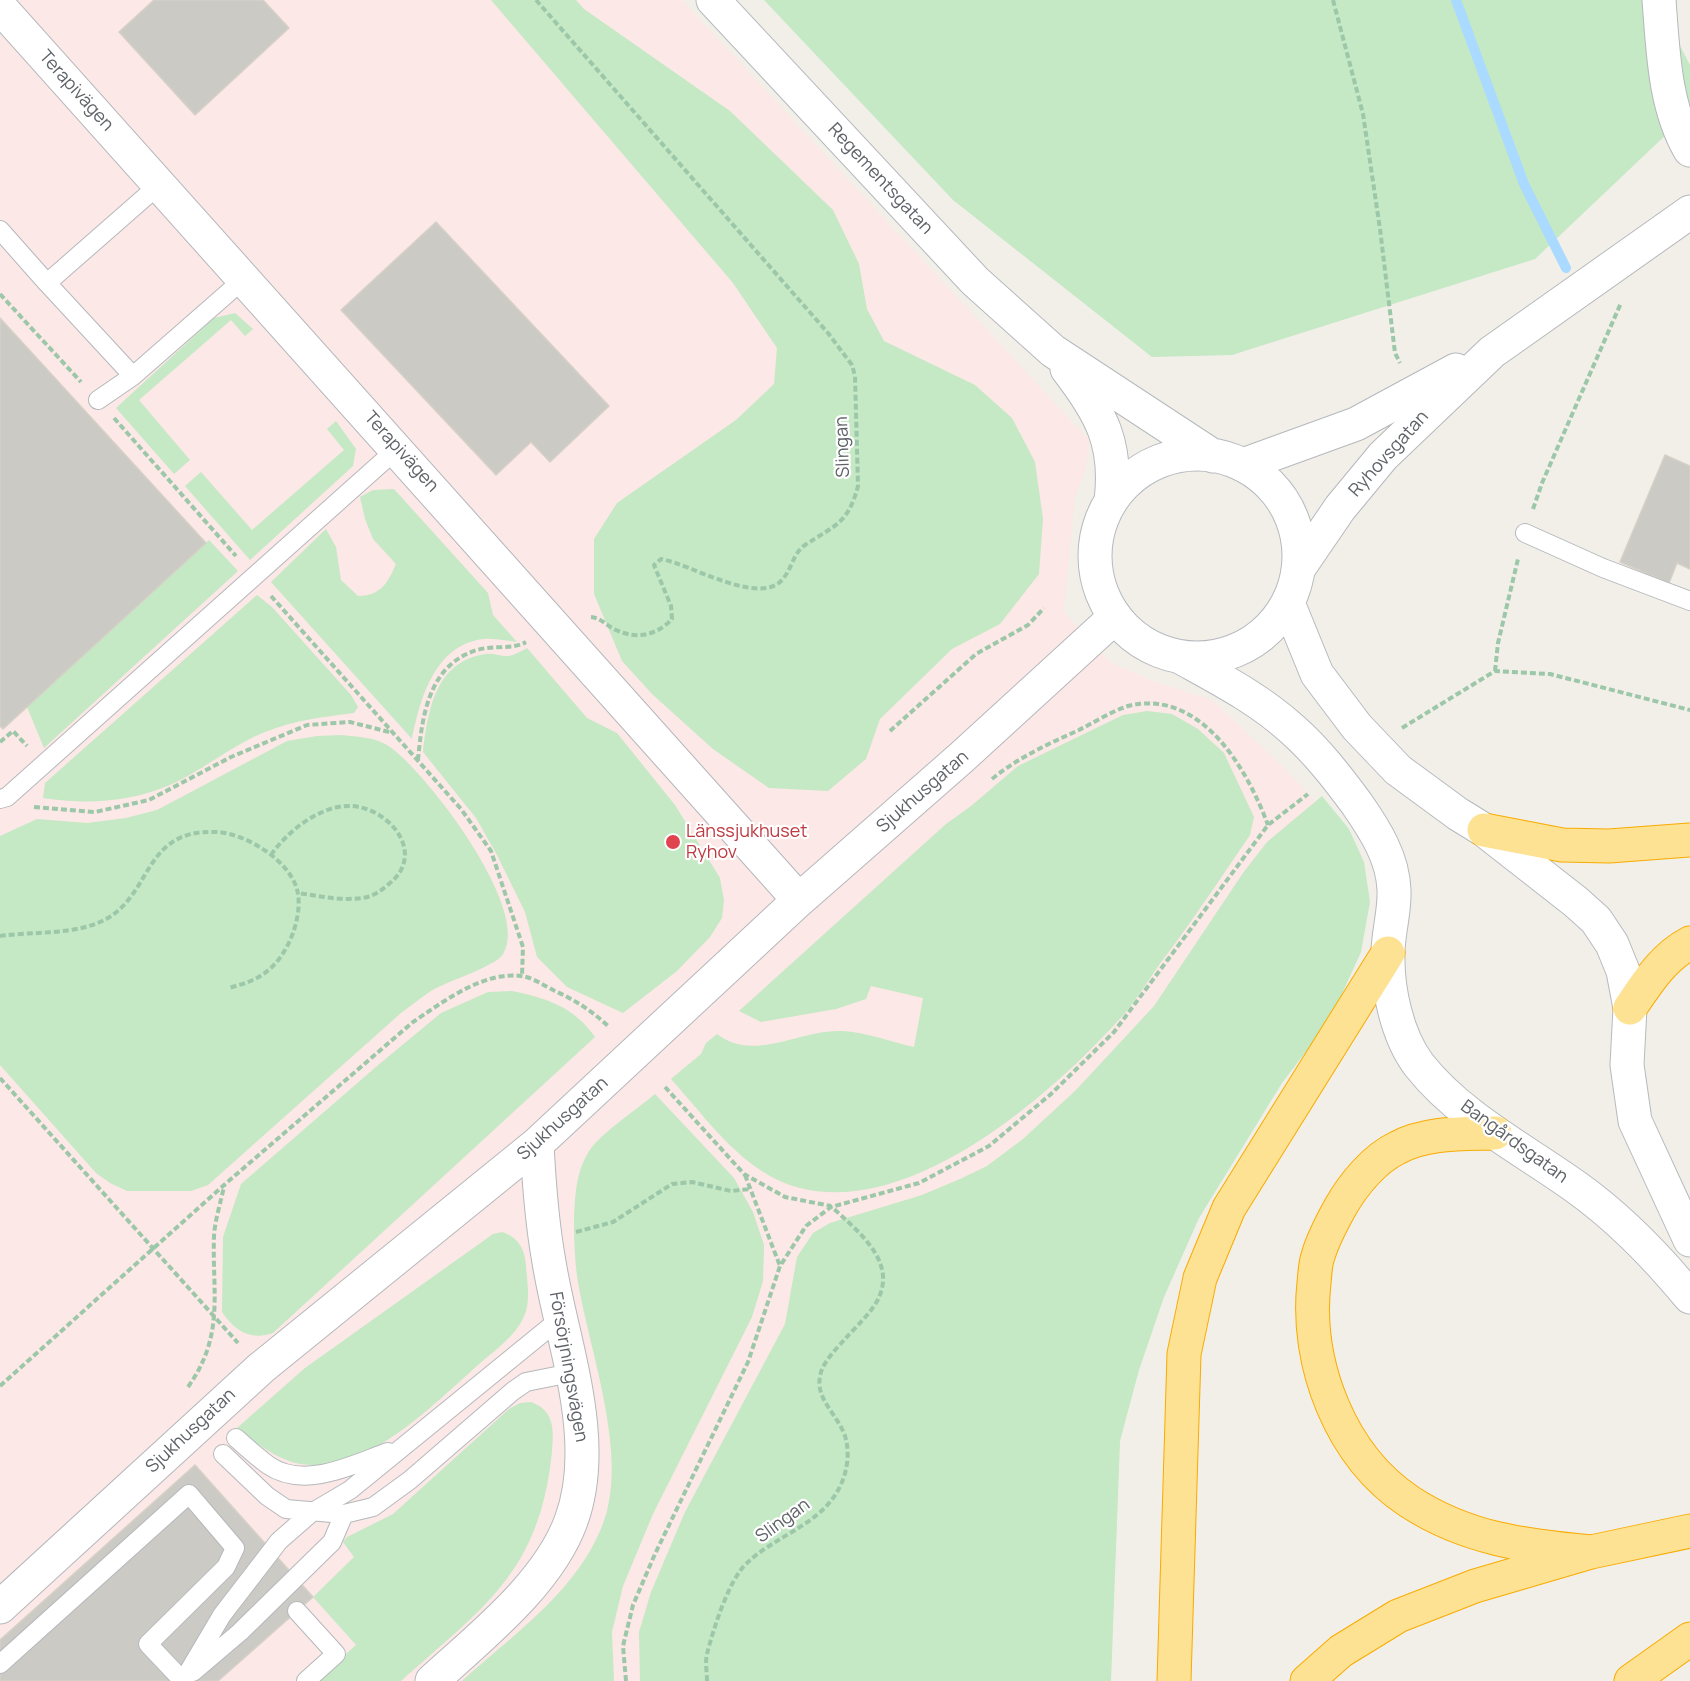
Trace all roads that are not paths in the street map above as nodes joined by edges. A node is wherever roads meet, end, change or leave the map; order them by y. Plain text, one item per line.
1 (713, 0) edge
2 (1659, 0) edge
3 (0, 7) edge
4 (1690, 150) edge
5 (160, 183) junction
6 (1690, 212) edge
7 (0, 230) edge
8 (245, 278) junction
9 (47, 283) junction
10 (1053, 351) junction
11 (1492, 352) junction
12 (133, 376) junction
13 (98, 400) road end
14 (398, 448) junction
15 (1228, 460) junction
16 (1111, 501) junction
17 (1525, 533) road end
18 (1299, 568) junction
19 (1690, 601) edge
20 (1288, 603) junction
21 (1115, 617) junction
22 (1182, 658) junction
23 (4, 798) edge
24 (1485, 830) junction
25 (1690, 840) edge
26 (799, 900) junction
27 (1690, 943) edge
28 (1388, 953) junction
29 (1630, 1008) junction
30 (1495, 1133) junction
31 (537, 1144) junction
32 (1690, 1240) edge
33 (1690, 1297) edge
34 (561, 1318) junction
35 (571, 1373) junction
36 (236, 1437) dead end
37 (404, 1447) junction
38 (223, 1454) dead end
39 (311, 1513) junction
40 (344, 1515) junction
41 (1690, 1531) edge
42 (1591, 1552) junction
43 (0, 1606) edge
44 (297, 1611) dead end
45 (1690, 1638) edge
46 (0, 1664) edge
47 (182, 1681) edge
48 (306, 1681) edge
49 (432, 1681) edge
50 (1174, 1681) edge
51 (1307, 1681) edge
52 (1631, 1681) edge

1 - 10 street, Regementsgatan
2 - 4 street
3 - 5 street, Terapivägen
5 - 8 street, Terapivägen
5 - 9 lane
6 - 11 street, Ryhovsgatan
7 - 9 lane
8 - 12 lane
8 - 14 street, Terapivägen
9 - 12 lane
10 - 15 street, Regementsgatan
10 - 16 street, Regementsgatan
11 - 15 street, Ryhovsgatan
11 - 18 street, Ryhovsgatan
12 - 13 lane
14 - 23 lane
14 - 26 street, Terapivägen
15 - 16 street
15 - 18 street
16 - 21 street
17 - 19 lane
18 - 20 street
20 - 22 street
20 - 24 street
21 - 22 street
21 - 26 street, Sjukhusgatan
22 - 28 street, Bangårdsgatan
24 - 25 highway
24 - 29 street
26 - 31 street, Sjukhusgatan
27 - 29 highway
28 - 30 street, Bangårdsgatan
28 - 50 highway
29 - 32 street
30 - 33 street, Bangårdsgatan
30 - 42 highway
31 - 34 street, Försörjningsvägen
31 - 43 street, Sjukhusgatan
34 - 35 street, Försörjningsvägen
34 - 37 lane
35 - 40 lane
35 - 49 street, Försörjningsvägen
36 - 37 lane
37 - 39 lane
38 - 39 lane
39 - 40 lane
39 - 47 lane
40 - 47 lane
41 - 42 highway
42 - 51 highway
44 - 48 lane
45 - 52 highway
46 - 47 lane

